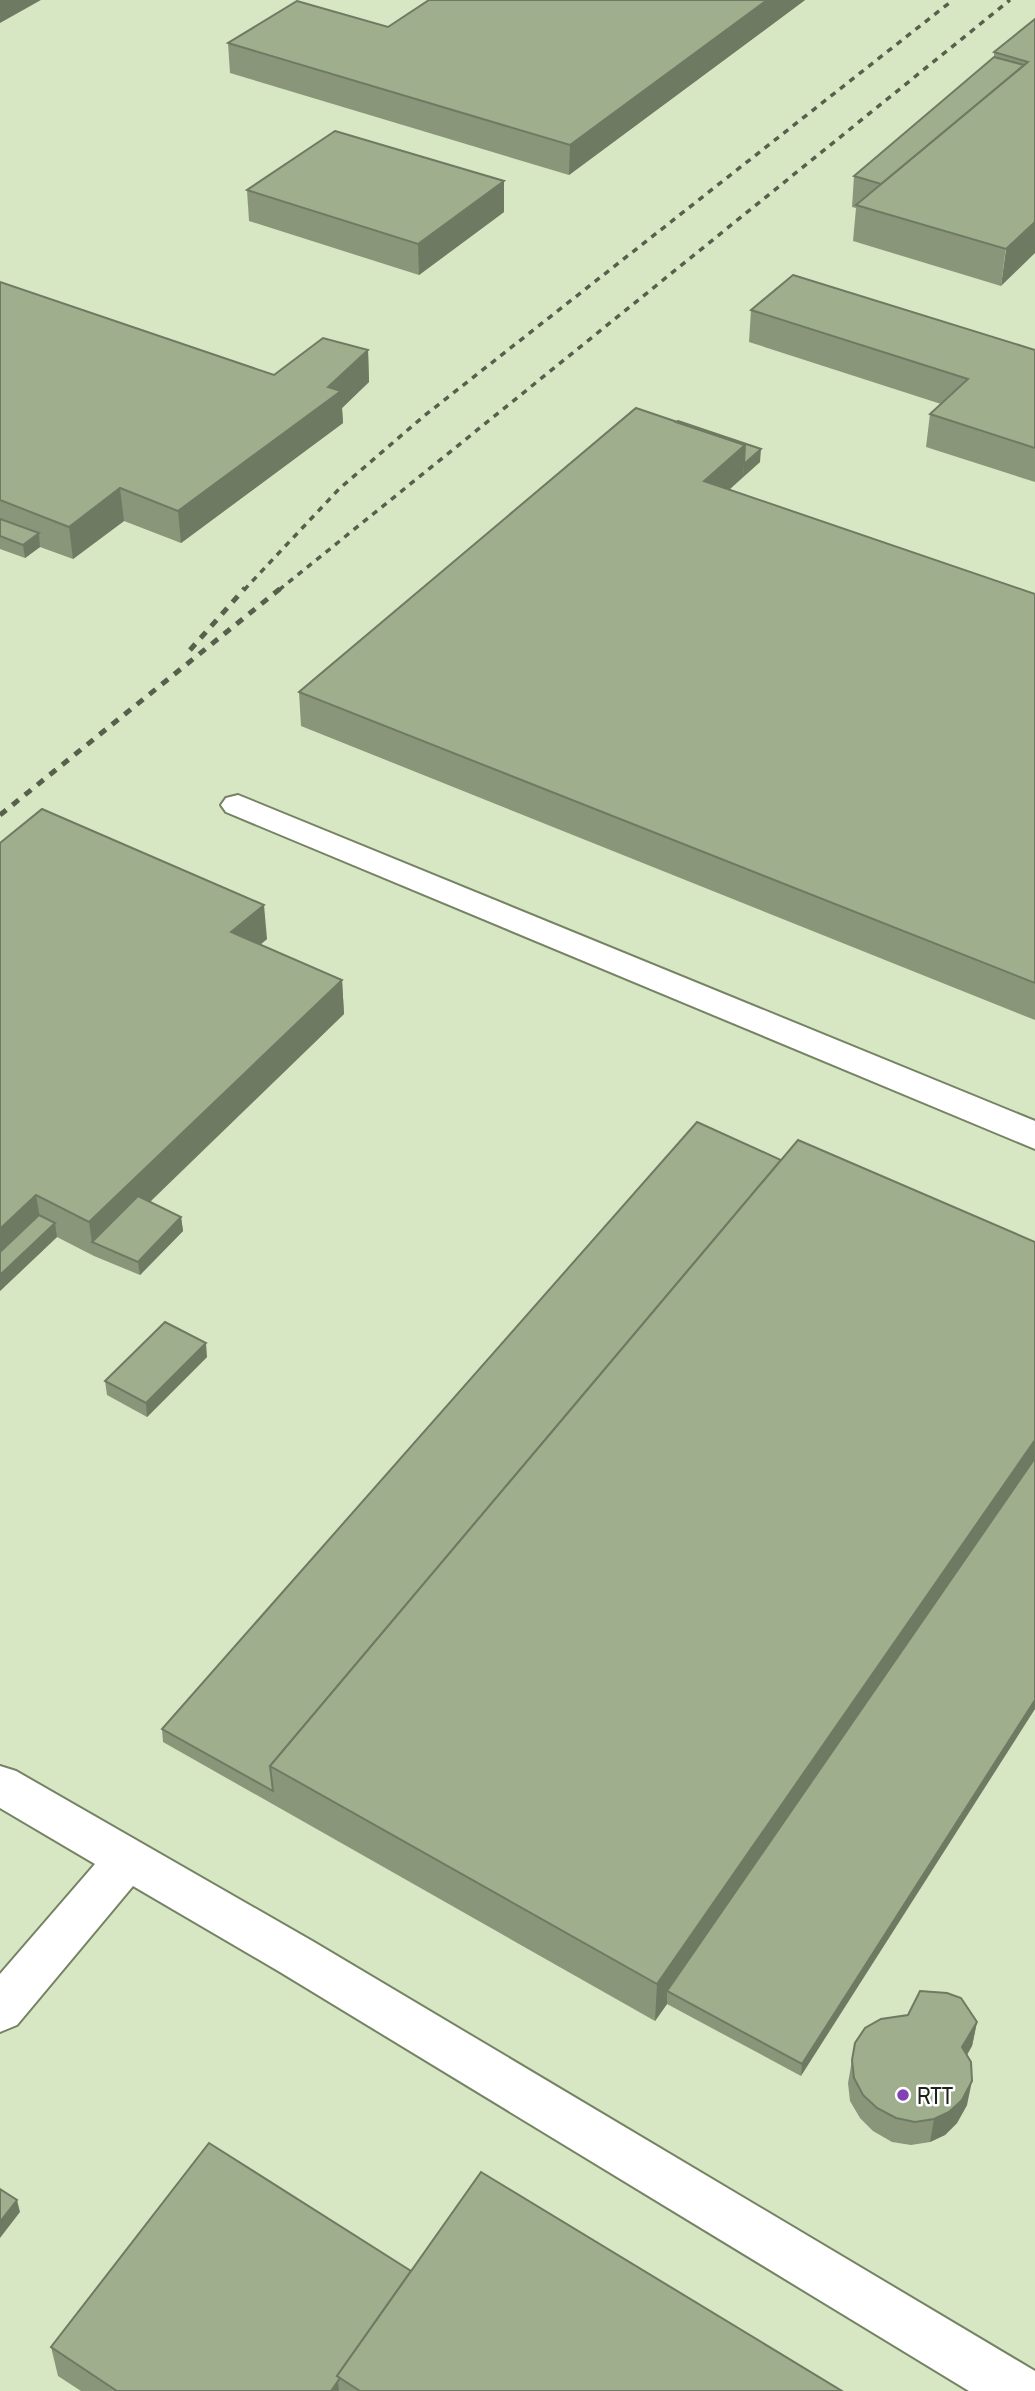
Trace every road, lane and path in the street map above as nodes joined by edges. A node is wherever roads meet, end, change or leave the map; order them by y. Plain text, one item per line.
1 (239, 805) dead end
2 (1035, 1136) edge
3 (0, 1785) edge
4 (128, 1858) junction
5 (0, 2010) edge
6 (1019, 2391) edge

1 - 2 lane
3 - 4 lane
4 - 5 lane
4 - 6 lane

